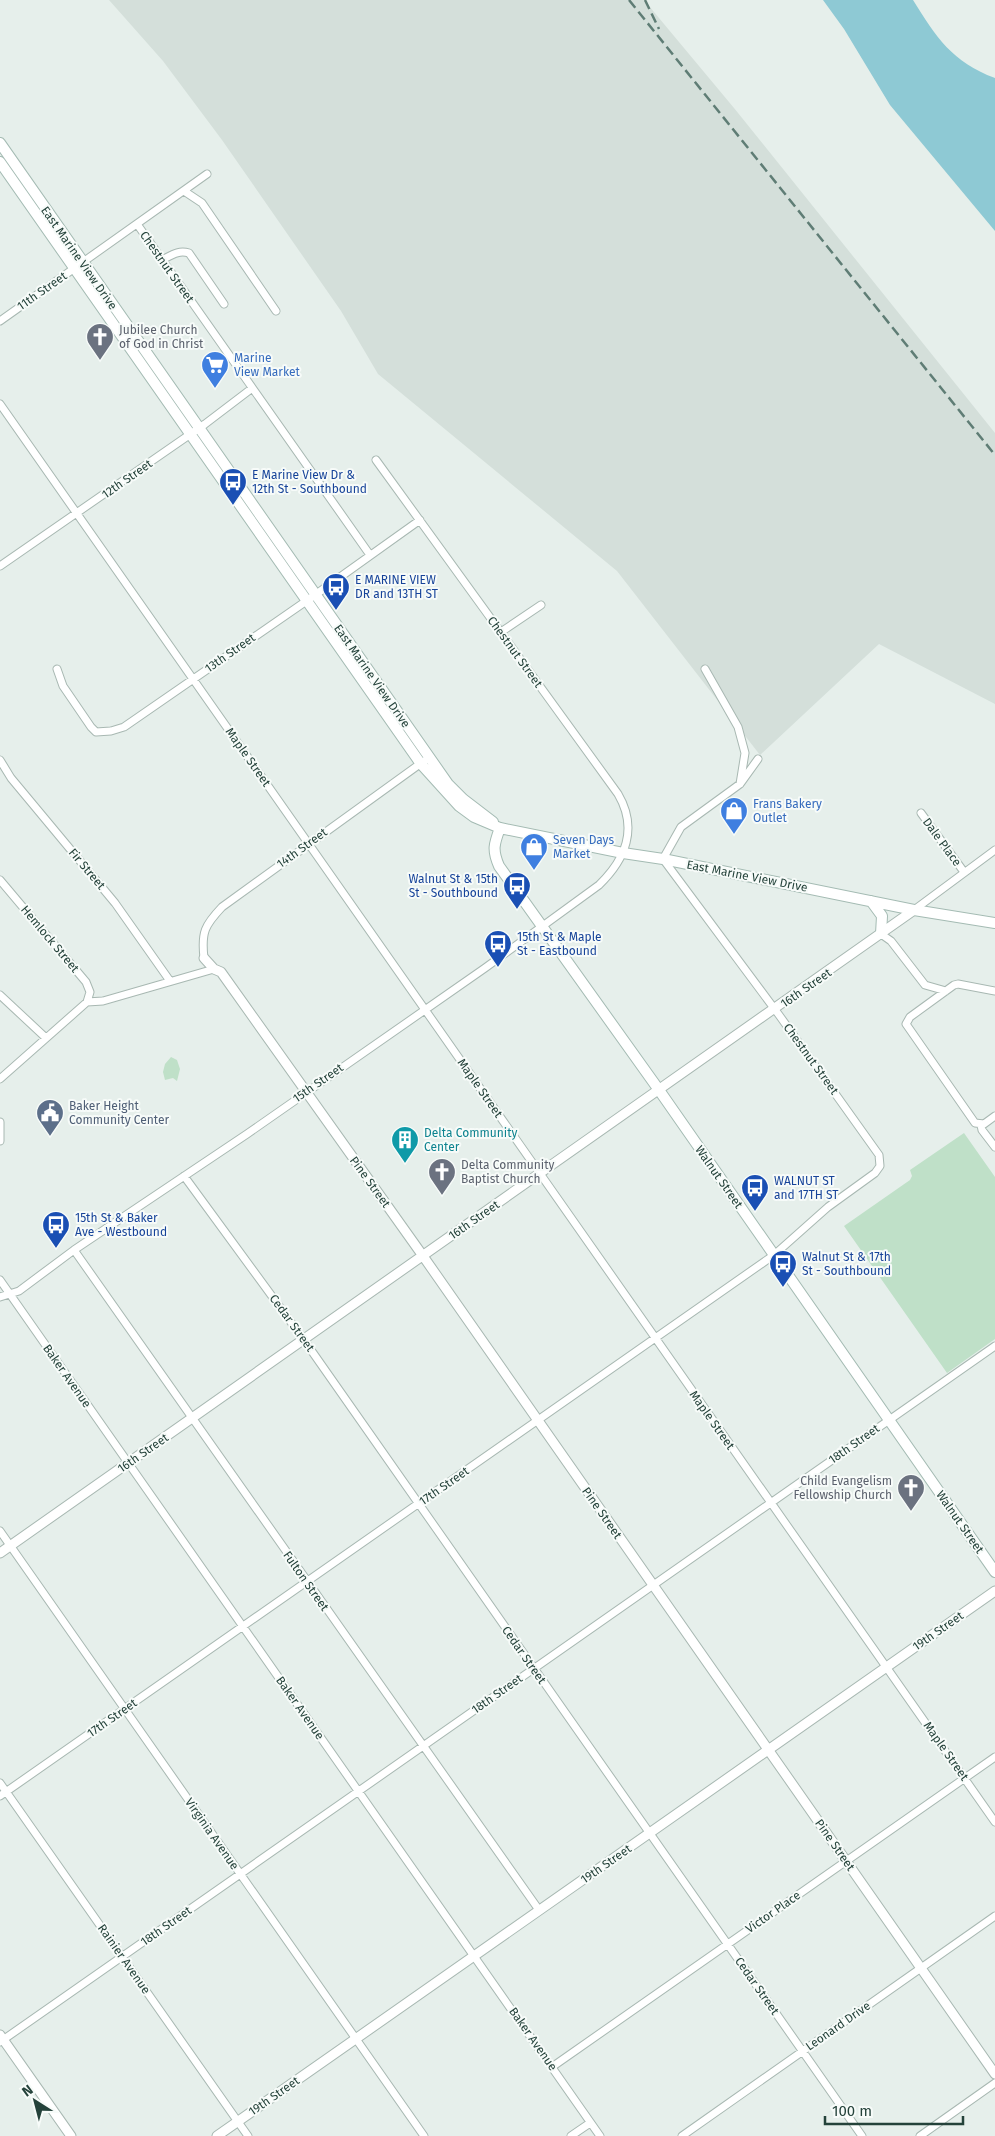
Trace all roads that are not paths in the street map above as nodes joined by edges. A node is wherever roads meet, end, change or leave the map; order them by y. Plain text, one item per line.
1 (0, 143) edge
2 (0, 162) edge
3 (207, 174) dead end
4 (184, 191) junction
5 (137, 224) junction
6 (162, 260) junction
7 (78, 265) junction
8 (224, 304) dead end
9 (276, 311) dead end
10 (0, 320) edge
11 (251, 389) junction
12 (0, 404) edge
13 (195, 431) junction
14 (376, 460) dead end
15 (77, 513) junction
16 (420, 520) junction
17 (370, 555) junction
18 (0, 566) edge
19 (312, 597) junction
20 (541, 605) dead end
21 (501, 632) junction
22 (58, 669) dead end
23 (705, 669) dead end
24 (193, 679) junction
25 (758, 759) dead end
26 (0, 760) edge
27 (425, 760) junction
28 (740, 784) junction
29 (921, 813) dead end
30 (500, 828) junction
31 (308, 843) junction
32 (995, 850) edge
33 (623, 853) junction
34 (663, 859) junction
35 (964, 872) junction
36 (0, 880) edge
37 (871, 900) junction
38 (914, 910) junction
39 (995, 923) edge
40 (541, 926) junction
41 (880, 934) junction
42 (204, 958) joint
43 (214, 969) junction
44 (170, 981) junction
45 (946, 991) junction
46 (995, 991) edge
47 (0, 995) edge
48 (87, 1002) junction
49 (425, 1010) junction
50 (774, 1010) junction
51 (46, 1038) junction
52 (0, 1079) edge
53 (659, 1090) junction
54 (306, 1092) junction
55 (995, 1116) edge
56 (0, 1122) edge
57 (981, 1125) junction
58 (0, 1141) edge
59 (995, 1148) edge
60 (880, 1166) joint
61 (540, 1174) junction
62 (184, 1176) junction
63 (74, 1250) junction
64 (774, 1255) junction
65 (423, 1256) junction
66 (0, 1280) edge
67 (9, 1294) junction
68 (0, 1297) edge
69 (655, 1338) junction
70 (304, 1340) junction
71 (995, 1346) edge
72 (192, 1419) junction
73 (537, 1420) junction
74 (888, 1420) junction
75 (128, 1463) junction
76 (770, 1502) junction
77 (418, 1503) junction
78 (0, 1531) edge
79 (10, 1546) junction
80 (0, 1553) edge
81 (995, 1572) edge
82 (306, 1582) junction
83 (653, 1585) junction
84 (995, 1591) edge
85 (243, 1626) junction
86 (886, 1667) junction
87 (534, 1668) junction
88 (124, 1709) junction
89 (422, 1746) junction
90 (768, 1750) junction
91 (995, 1757) edge
92 (965, 1778) junction
93 (0, 1783) edge
94 (358, 1791) junction
95 (3, 1794) edge
96 (995, 1822) edge
97 (650, 1833) junction
98 (846, 1862) junction
99 (240, 1874) junction
100 (539, 1910) junction
101 (995, 1916) edge
102 (728, 1944) junction
103 (475, 1956) junction
104 (122, 1957) junction
105 (921, 1968) junction
106 (356, 2038) junction
107 (1, 2039) edge
108 (803, 2051) junction
109 (552, 2067) junction
110 (995, 2074) edge
111 (995, 2083) edge
112 (238, 2122) junction
113 (590, 2123) junction
114 (71, 2136) edge
115 (217, 2136) edge
116 (248, 2136) edge
117 (424, 2136) edge
118 (570, 2136) edge
119 (600, 2136) edge
120 (682, 2136) edge
121 (862, 2136) edge
122 (920, 2136) edge

1 - 7 main road, East Marine View Drive
2 - 7 main road, East Marine View Drive
3 - 4 street, 11th Street
4 - 5 street, 11th Street
4 - 9 street
5 - 6 street, Chestnut Street
5 - 7 street, 11th Street
6 - 8 street
6 - 11 street, Chestnut Street
7 - 10 street, 11th Street
7 - 13 main road, East Marine View Drive
11 - 13 street, 12th Street
11 - 17 street, Chestnut Street
12 - 15 street, Maple Street
13 - 15 street, 12th Street
13 - 19 main road, East Marine View Drive
14 - 16 street, Chestnut Street
15 - 18 street, 12th Street
15 - 24 street, Maple Street
16 - 17 street, 13th Street
16 - 21 street, Chestnut Street
17 - 19 street, 13th Street
19 - 24 street, 13th Street
19 - 27 main road, East Marine View Drive
20 - 21 street
21 - 33 street, Chestnut Street
22 - 24 street, 13th Street
23 - 28 street
24 - 31 street, Maple Street
25 - 28 street
26 - 44 street, Fir Street
27 - 30 main road, East Marine View Drive
27 - 31 street, 14th Street
28 - 34 street
29 - 35 street, Dale Place
30 - 33 main road, East Marine View Drive
30 - 40 main road, Walnut Street
31 - 42 street, 14th Street
31 - 49 street, Maple Street
32 - 35 street, 16th Street
33 - 34 main road, East Marine View Drive
33 - 40 street, 15th Street
34 - 37 main road, East Marine View Drive
34 - 50 street, Chestnut Street
35 - 38 street, 16th Street
36 - 48 street, Hemlock Street
37 - 38 main road, East Marine View Drive
37 - 41 main road
38 - 39 main road, East Marine View Drive
38 - 41 street, 16th Street
40 - 49 street, 15th Street
40 - 53 main road, Walnut Street
41 - 45 street
41 - 50 street, 16th Street
42 - 43 street, Pine Street
43 - 44 street
43 - 54 street, Pine Street
44 - 48 street
45 - 46 street
45 - 57 street
47 - 51 street
48 - 51 street
49 - 54 street, 15th Street
49 - 61 street, Maple Street
50 - 53 street, 16th Street
50 - 60 street, Chestnut Street
51 - 52 street
53 - 61 street, 16th Street
53 - 64 main road, Walnut Street
54 - 62 street, 15th Street
54 - 65 street, Pine Street
55 - 57 street
56 - 58 street
57 - 59 street
60 - 64 street, 17th Street
61 - 65 street, 16th Street
61 - 69 street, Maple Street
62 - 63 street, 15th Street
62 - 70 street, Cedar Street
63 - 67 street, 15th Street
63 - 72 street, Fulton Street
64 - 69 street, 17th Street
64 - 74 main road, Walnut Street
65 - 70 street, 16th Street
65 - 73 street, Pine Street
66 - 67 street, Baker Avenue
67 - 68 street, 15th Street
67 - 75 street, Baker Avenue
69 - 73 street, 17th Street
69 - 76 street, Maple Street
70 - 72 street, 16th Street
70 - 77 street, Cedar Street
71 - 74 street, 18th Street
72 - 75 street, 16th Street
72 - 82 street, Fulton Street
73 - 77 street, 17th Street
73 - 83 street, Pine Street
74 - 76 street, 18th Street
74 - 81 main road, Walnut Street
75 - 79 street, 16th Street
75 - 85 street, Baker Avenue
76 - 83 street, 18th Street
76 - 86 street, Maple Street
77 - 82 street, 17th Street
77 - 87 street, Cedar Street
78 - 79 street, Virginia Avenue
79 - 80 street, 16th Street
79 - 88 street, Virginia Avenue
82 - 85 street, 17th Street
82 - 89 street, Fulton Street
83 - 87 street, 18th Street
83 - 90 street, Pine Street
84 - 86 street, 19th Street
85 - 88 street, 17th Street
85 - 94 street, Baker Avenue
86 - 90 street, 19th Street
86 - 92 street, Maple Street
87 - 89 street, 18th Street
87 - 97 street, Cedar Street
88 - 95 street, 17th Street
88 - 99 street, Virginia Avenue
89 - 94 street, 18th Street
89 - 100 street, Fulton Street
90 - 97 street, 19th Street
90 - 98 street, Pine Street
91 - 92 street, Victor Place
92 - 96 street, Maple Street
92 - 98 street, Victor Place
93 - 95 street, Rainier Avenue
94 - 99 street, 18th Street
94 - 103 street, Baker Avenue
95 - 104 street, Rainier Avenue
97 - 100 street, 19th Street
97 - 102 street, Cedar Street
98 - 102 street, Victor Place
98 - 105 street, Pine Street
99 - 104 street, 18th Street
99 - 106 street, Virginia Avenue
100 - 103 street, 19th Street
101 - 105 street, Leonard Drive
102 - 108 street, Cedar Street
102 - 109 street, Victor Place
103 - 106 street, 19th Street
103 - 109 street, Baker Avenue
104 - 107 street, 18th Street
104 - 112 street, Rainier Avenue
105 - 108 street, Leonard Drive
105 - 110 street, Pine Street
106 - 112 street, 19th Street
106 - 117 street, Virginia Avenue
107 - 114 street
108 - 120 street, Leonard Drive
108 - 121 street, Cedar Street
109 - 113 street, Baker Avenue
111 - 122 street
112 - 115 street, 19th Street
112 - 116 street, Rainier Avenue
113 - 118 street
113 - 119 street, Baker Avenue

